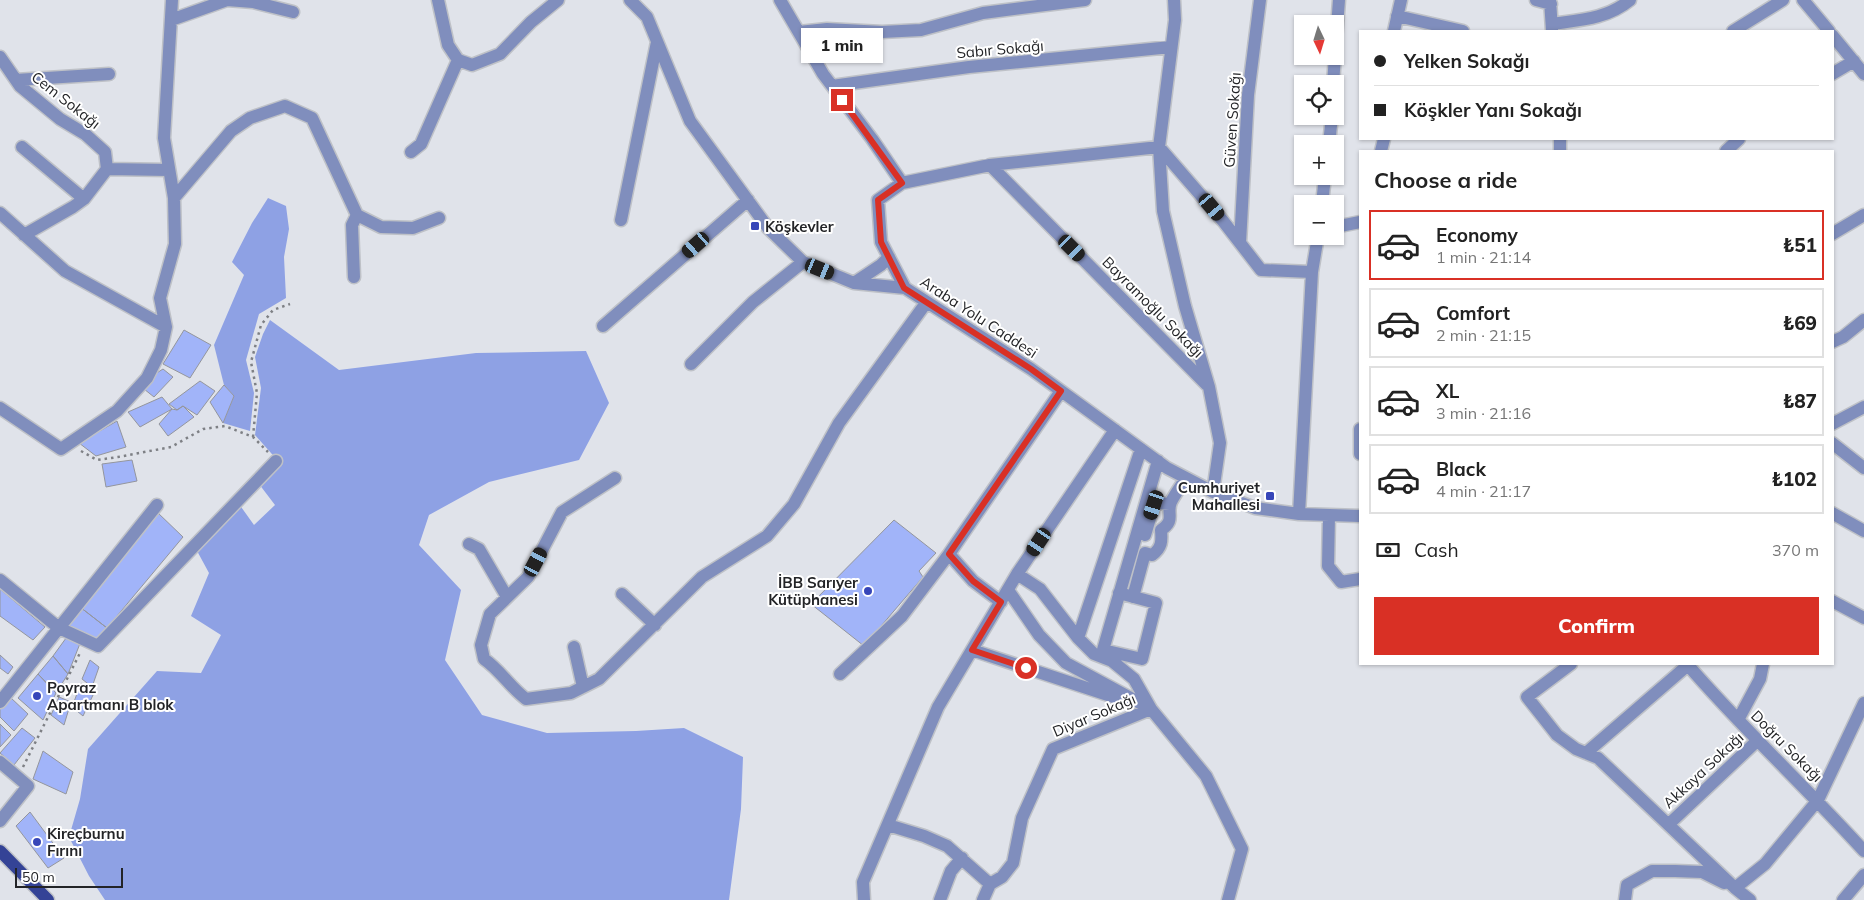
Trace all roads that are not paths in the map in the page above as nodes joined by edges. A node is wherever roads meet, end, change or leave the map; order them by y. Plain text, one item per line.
1 (172, 0) edge
2 (438, 0) edge
3 (558, 0) edge
4 (630, 0) edge
5 (780, 0) edge
6 (1085, 0) edge
7 (1174, 0) edge
8 (1260, 0) edge
9 (1339, 0) edge
10 (1401, 0) edge
11 (1536, 0) edge
12 (1630, 0) edge
13 (1783, 0) edge
14 (1803, 0) edge
15 (1550, 2) edge
16 (293, 12) dead end
17 (1338, 15) edge
18 (1397, 16) junction
19 (172, 20) junction
20 (1552, 27) edge
21 (1394, 30) edge
22 (1459, 30) edge
23 (1735, 30) edge
24 (1828, 30) edge
25 (799, 32) junction
26 (1834, 37) edge
27 (657, 42) junction
28 (1171, 47) junction
29 (0, 57) edge
30 (458, 60) junction
31 (1854, 61) junction
32 (1834, 73) edge
33 (109, 74) dead end
34 (1864, 74) edge
35 (16, 80) junction
36 (832, 86) junction
37 (1738, 140) edge
38 (22, 147) dead end
39 (1159, 147) junction
40 (1727, 150) edge
41 (411, 152) dead end
42 (990, 165) junction
43 (107, 169) junction
44 (169, 170) junction
45 (902, 183) junction
46 (174, 198) junction
47 (84, 199) junction
48 (748, 200) junction
49 (0, 215) edge
50 (358, 215) junction
51 (1864, 215) edge
52 (439, 218) dead end
53 (621, 220) dead end
54 (1359, 222) edge
55 (1344, 225) edge
56 (1834, 233) edge
57 (24, 235) junction
58 (1240, 243) junction
59 (1316, 245) edge
60 (889, 257) junction
61 (803, 262) junction
62 (1312, 272) junction
63 (354, 277) dead end
64 (854, 282) junction
65 (904, 288) junction
66 (926, 303) junction
67 (1864, 320) edge
68 (603, 326) dead end
69 (166, 328) junction
70 (1834, 341) edge
71 (691, 364) dead end
72 (1209, 387) junction
73 (1061, 391) junction
74 (1864, 407) edge
75 (0, 408) edge
76 (1834, 423) edge
77 (1115, 430) junction
78 (1834, 445) edge
79 (1141, 449) junction
80 (276, 461) road end
81 (1158, 461) junction
82 (1864, 468) edge
83 (615, 478) dead end
84 (1186, 478) junction
85 (1212, 492) junction
86 (1170, 504) junction
87 (157, 505) dead end
88 (1299, 514) junction
89 (1329, 515) junction
90 (1834, 515) edge
91 (1359, 516) edge
92 (1147, 526) junction
93 (1160, 530) junction
94 (1864, 531) edge
95 (469, 544) dead end
96 (1145, 553) junction
97 (949, 554) junction
98 (1018, 574) junction
99 (1359, 579) edge
100 (0, 580) edge
101 (1008, 590) junction
102 (1119, 593) junction
103 (622, 594) dead end
104 (507, 597) junction
105 (1133, 597) junction
106 (1001, 602) junction
107 (1834, 602) edge
108 (1864, 618) edge
109 (655, 624) junction
110 (59, 628) junction
111 (1078, 638) junction
112 (574, 647) dead end
113 (972, 650) junction
114 (1570, 665) edge
115 (1687, 665) edge
116 (1689, 665) edge
117 (1763, 665) edge
118 (840, 674) dead end
119 (584, 687) junction
120 (0, 702) edge
121 (1864, 703) edge
122 (1151, 709) junction
123 (1738, 720) junction
124 (1758, 740) junction
125 (1586, 753) junction
126 (0, 762) edge
127 (1818, 800) junction
128 (0, 821) edge
129 (888, 824) junction
130 (1669, 824) junction
131 (0, 851) edge
132 (1864, 851) edge
133 (962, 858) junction
134 (1864, 875) edge
135 (990, 884) junction
136 (1735, 888) junction
137 (48, 900) edge
138 (864, 900) edge
139 (940, 900) edge
140 (983, 900) edge
141 (1228, 900) edge
142 (1625, 900) edge
143 (1750, 900) edge
144 (1843, 900) edge

1 - 19 street
2 - 30 street
3 - 30 street
4 - 27 street, Araba Yolu Caddesi
5 - 25 street
6 - 25 street
7 - 28 street
8 - 58 street, Güven Sokağı
9 - 17 street
10 - 18 street
11 - 15 street
12 - 20 street
13 - 23 street
14 - 24 street
15 - 20 street
16 - 19 street
18 - 21 street
18 - 22 street
19 - 44 street
25 - 36 street
26 - 31 street
27 - 48 street, Araba Yolu Caddesi
27 - 53 street
28 - 36 street, Sabır Sokağı
28 - 39 street
29 - 35 street, Cem Sokağı
30 - 41 street
31 - 32 street
31 - 34 street
33 - 35 street
35 - 43 street, Cem Sokağı
36 - 45 street
37 - 40 street
38 - 47 street
39 - 42 street
39 - 58 street
39 - 72 street
42 - 45 street
42 - 72 street, Bayramoğlu Sokağı
43 - 44 street
43 - 47 street
44 - 46 street
45 - 60 street
46 - 50 street
46 - 69 street
47 - 57 street
48 - 61 street, Araba Yolu Caddesi
48 - 68 street
49 - 57 street
50 - 52 street
50 - 63 street
51 - 56 street
54 - 55 street
57 - 69 street
58 - 62 street
59 - 62 street
60 - 64 street
60 - 65 street
61 - 64 street, Araba Yolu Caddesi
61 - 71 street
62 - 88 street
64 - 65 street, Araba Yolu Caddesi
65 - 66 street, Araba Yolu Caddesi
66 - 73 street, Araba Yolu Caddesi
66 - 109 street
67 - 70 street
69 - 75 street
72 - 85 street
73 - 77 street, Araba Yolu Caddesi
73 - 97 street
74 - 76 street
77 - 79 street, Araba Yolu Caddesi
77 - 98 street
78 - 82 street
79 - 81 street, Araba Yolu Caddesi
79 - 111 street
80 - 110 street
81 - 84 street, Araba Yolu Caddesi
81 - 102 street
83 - 104 street
84 - 85 street, Araba Yolu Caddesi
84 - 86 street
85 - 88 street, Araba Yolu Caddesi
86 - 92 street
86 - 93 street
87 - 110 street
88 - 89 street, Araba Yolu Caddesi
89 - 91 street, Araba Yolu Caddesi
89 - 99 street
90 - 94 street
92 - 93 street
92 - 96 street
93 - 96 street
95 - 104 street
96 - 105 street
97 - 106 street
97 - 118 street
98 - 101 street
98 - 111 street
100 - 110 street
101 - 106 street
101 - 122 street
102 - 105 street
102 - 105 street
103 - 109 street
104 - 119 street
106 - 113 street
107 - 108 street
109 - 119 street
110 - 120 street
111 - 122 street
112 - 119 street
113 - 122 street
113 - 129 street
114 - 125 street
115 - 125 street
116 - 123 street, Doğru Sokağı
117 - 123 street
121 - 127 street
122 - 135 street, Diyar Sokağı
122 - 141 street
123 - 124 street, Doğru Sokağı
124 - 127 street, Doğru Sokağı
124 - 130 street, Akkaya Sokağı
125 - 130 street
126 - 128 street
127 - 132 street, Doğru Sokağı
127 - 136 street
129 - 133 street
129 - 138 street
130 - 136 street
131 - 137 main road
133 - 135 street
133 - 139 street
134 - 144 street
135 - 140 street
136 - 142 street
136 - 143 street

